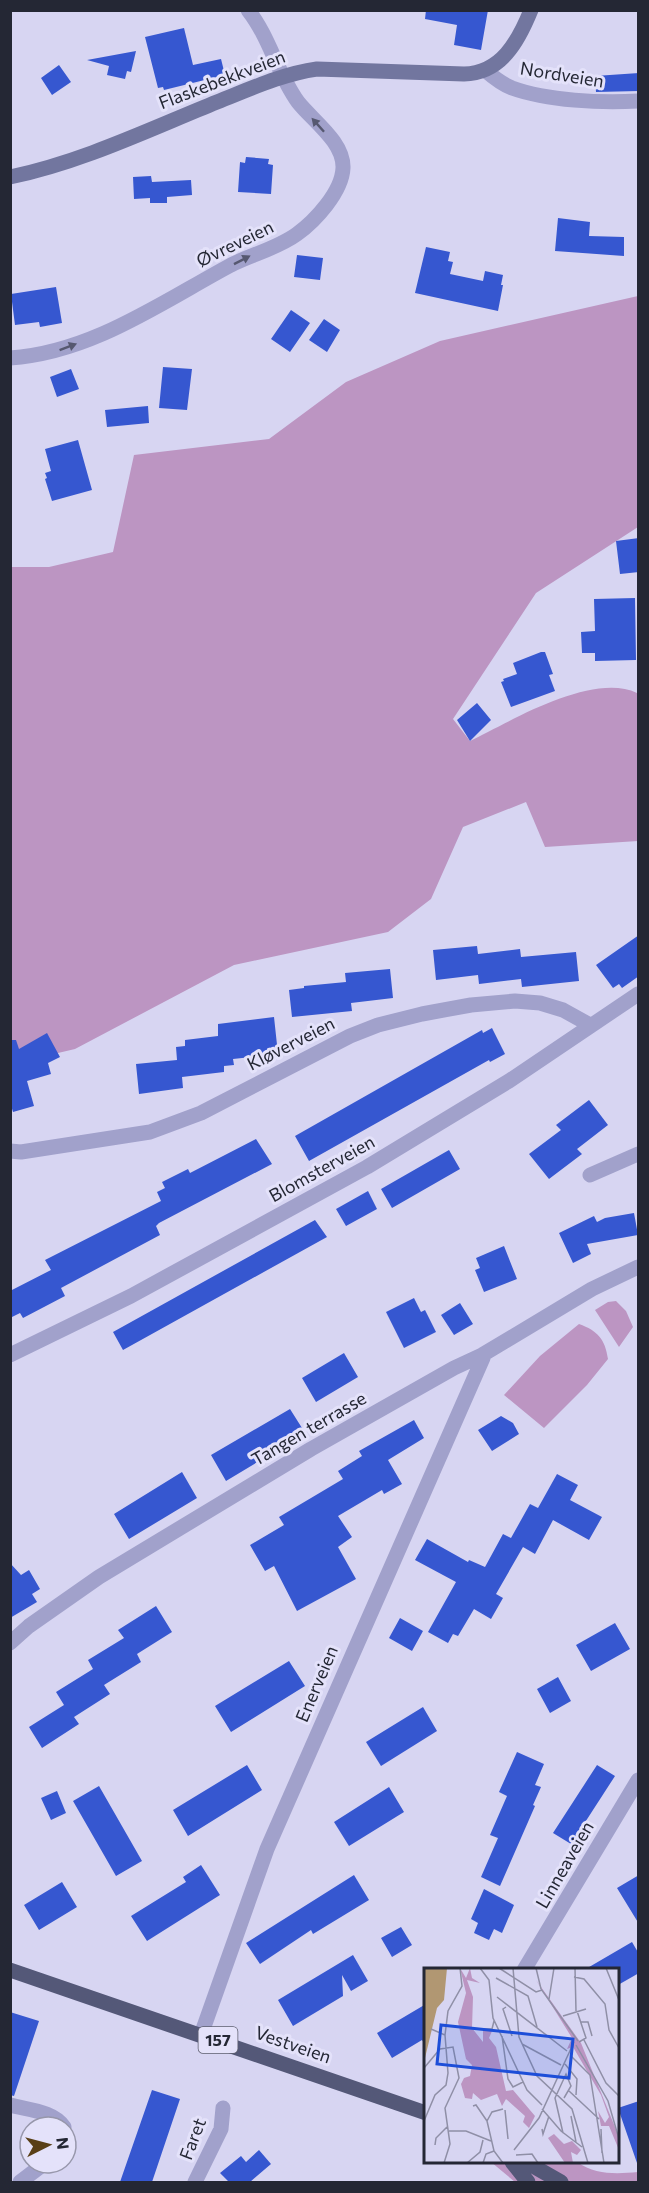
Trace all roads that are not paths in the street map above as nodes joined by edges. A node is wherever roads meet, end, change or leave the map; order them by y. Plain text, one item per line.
1 (248, 10) edge
2 (531, 10) edge
3 (484, 70) junction
4 (282, 76) junction
5 (639, 100) edge
6 (10, 177) edge
7 (10, 358) edge
8 (639, 994) edge
9 (590, 1025) junction
10 (10, 1151) edge
11 (639, 1154) edge
12 (591, 1175) dead end
13 (639, 1267) edge
14 (10, 1355) edge
15 (482, 1355) junction
16 (10, 1642) edge
17 (639, 1780) edge
18 (525, 1968) edge
19 (10, 1970) edge
20 (201, 2035) junction
21 (10, 2105) edge
22 (223, 2108) dead end
23 (424, 2112) edge
24 (48, 2115) edge
25 (513, 2163) edge
26 (528, 2163) edge
27 (195, 2182) edge
28 (528, 2182) edge
29 (561, 2182) edge

1 - 4 street, Øvreveien
2 - 3 main road, Flaskebekkveien
3 - 4 main road, Flaskebekkveien
3 - 5 street, Nordveien
4 - 6 main road, Flaskebekkveien
7 -> 4 street, Øvreveien
8 - 9 street, Blomsterveien
9 - 10 street, Kløverveien
9 - 14 street, Blomsterveien
11 - 12 street
13 - 15 street, Tangen terrasse
15 - 16 street, Tangen terrasse
15 - 20 street, Enerveien
17 - 18 street, Linneaveien
19 - 20 main road, Vestveien / 157
20 - 23 main road, Vestveien / 157
21 - 24 street
22 - 27 street, Faret
25 - 28 main road
26 - 29 main road

